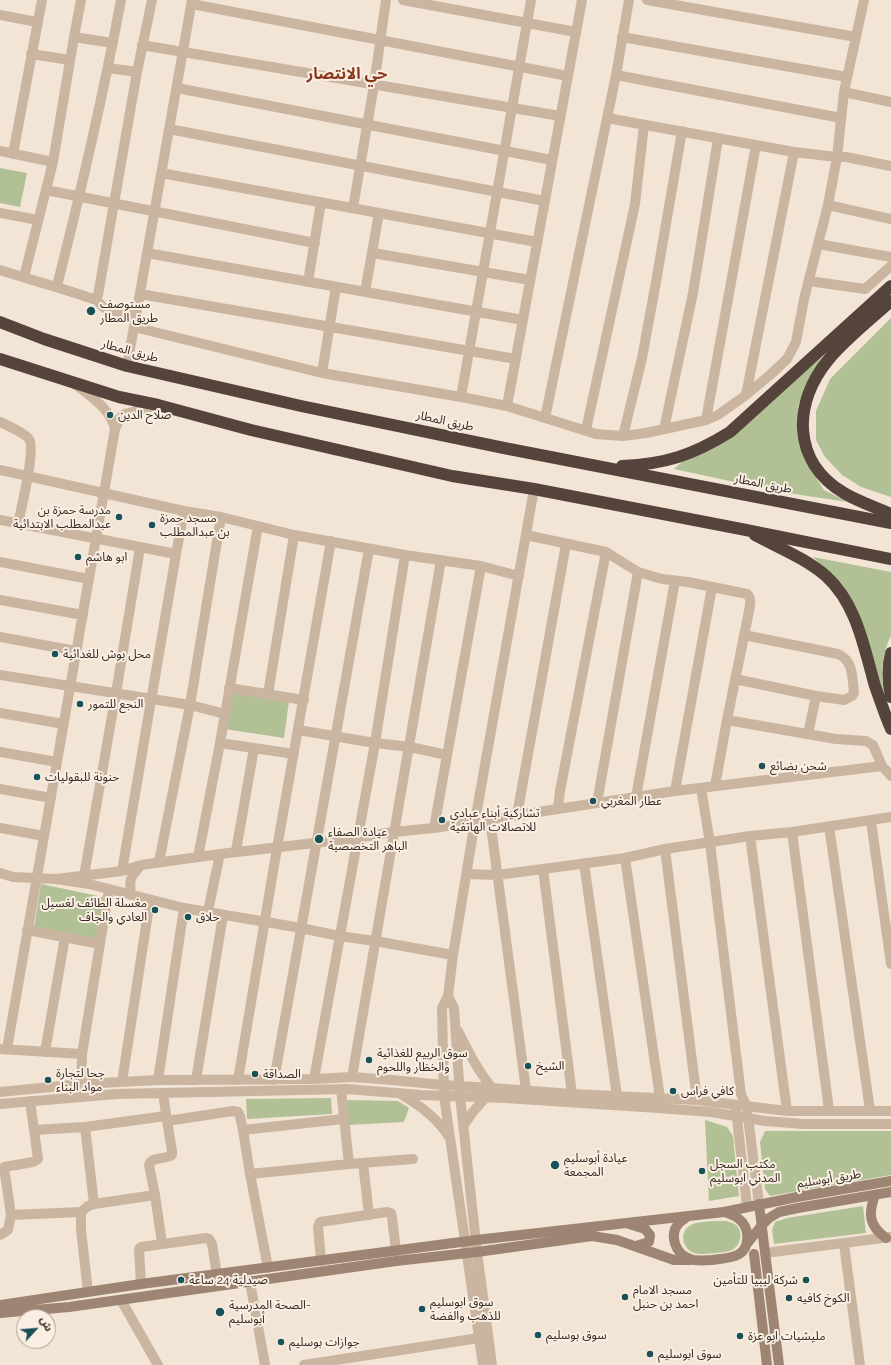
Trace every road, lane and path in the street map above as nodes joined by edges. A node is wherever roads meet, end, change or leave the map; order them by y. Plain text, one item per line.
1 (42, 0) edge
2 (81, 0) edge
3 (121, 0) edge
4 (152, 0) edge
5 (386, 0) edge
6 (403, 0) edge
7 (531, 0) edge
8 (582, 0) edge
9 (628, 0) edge
10 (647, 0) edge
11 (861, 1) edge
12 (192, 2) edge
13 (0, 15) edge
14 (37, 22) junction
15 (527, 23) junction
16 (576, 32) junction
17 (74, 37) junction
18 (622, 37) junction
19 (856, 37) junction
20 (380, 40) junction
21 (113, 43) junction
22 (142, 45) junction
23 (183, 52) junction
24 (31, 54) junction
25 (70, 60) junction
26 (519, 67) junction
27 (108, 68) junction
28 (137, 72) junction
29 (616, 75) junction
30 (568, 76) junction
31 (847, 77) junction
32 (374, 85) junction
33 (177, 88) junction
34 (844, 92) junction
35 (891, 102) edge
36 (512, 108) junction
37 (560, 116) junction
38 (607, 118) junction
39 (841, 118) junction
40 (367, 125) junction
41 (644, 125) junction
42 (169, 129) junction
43 (682, 131) junction
44 (718, 138) junction
45 (756, 145) junction
46 (0, 151) edge
47 (504, 151) junction
48 (794, 152) junction
49 (13, 154) junction
50 (837, 157) junction
51 (552, 160) junction
52 (53, 162) junction
53 (361, 166) junction
54 (891, 166) edge
55 (161, 173) junction
56 (46, 190) junction
57 (497, 192) junction
58 (79, 197) junction
59 (545, 201) junction
60 (321, 202) junction
61 (115, 204) junction
62 (828, 205) junction
63 (353, 208) junction
64 (154, 211) junction
65 (379, 213) junction
66 (0, 214) edge
67 (891, 219) edge
68 (38, 220) junction
69 (490, 233) junction
70 (537, 242) junction
71 (315, 243) junction
72 (818, 244) junction
73 (147, 253) junction
74 (373, 253) junction
75 (891, 257) edge
76 (891, 266) edge
77 (0, 270) edge
78 (483, 272) junction
79 (24, 277) junction
80 (530, 280) junction
81 (809, 281) junction
82 (308, 282) junction
83 (56, 286) junction
84 (891, 286) edge
85 (336, 287) junction
86 (365, 292) junction
87 (140, 294) junction
88 (95, 298) junction
89 (891, 301) edge
90 (476, 311) junction
91 (136, 316) junction
92 (523, 320) junction
93 (0, 322) edge
94 (134, 327) junction
95 (329, 327) junction
96 (469, 351) junction
97 (0, 359) edge
98 (516, 359) junction
99 (127, 366) junction
100 (322, 373) junction
101 (74, 383) junction
102 (746, 395) junction
103 (461, 397) junction
104 (158, 405) junction
105 (507, 406) junction
106 (545, 418) junction
107 (706, 420) junction
108 (0, 422) edge
109 (115, 429) junction
110 (664, 429) junction
111 (586, 430) junction
112 (623, 436) junction
113 (601, 467) junction
114 (0, 470) edge
115 (28, 476) junction
116 (534, 489) junction
117 (104, 493) junction
118 (184, 511) junction
119 (891, 514) edge
120 (221, 518) junction
121 (0, 520) edge
122 (891, 523) edge
123 (18, 524) junction
124 (258, 526) junction
125 (741, 528) junction
126 (294, 535) junction
127 (526, 536) junction
128 (96, 539) junction
129 (331, 541) junction
130 (566, 544) junction
131 (140, 548) junction
132 (369, 549) junction
133 (606, 552) junction
134 (176, 554) junction
135 (405, 555) junction
136 (891, 558) edge
137 (441, 560) junction
138 (0, 562) edge
139 (481, 566) junction
140 (638, 572) junction
141 (519, 576) junction
142 (89, 579) junction
143 (675, 581) junction
144 (712, 587) junction
145 (0, 600) edge
146 (83, 615) junction
147 (744, 635) junction
148 (0, 636) edge
149 (76, 651) junction
150 (891, 653) edge
151 (0, 675) edge
152 (735, 679) junction
153 (70, 687) junction
154 (229, 688) junction
155 (116, 693) junction
156 (268, 694) junction
157 (816, 696) junction
158 (891, 697) edge
159 (152, 700) junction
160 (304, 700) junction
161 (190, 705) junction
162 (0, 713) edge
163 (225, 714) junction
164 (727, 720) junction
165 (64, 724) junction
166 (891, 728) edge
167 (298, 730) junction
168 (808, 734) junction
169 (336, 736) junction
170 (220, 743) junction
171 (375, 743) junction
172 (410, 747) junction
173 (254, 748) junction
174 (0, 752) edge
175 (294, 754) junction
176 (446, 755) junction
177 (57, 762) junction
178 (882, 766) junction
179 (891, 776) edge
180 (715, 786) junction
181 (701, 788) junction
182 (0, 789) edge
183 (675, 791) junction
184 (636, 797) junction
185 (51, 798) junction
186 (597, 803) junction
187 (558, 808) junction
188 (517, 815) junction
189 (891, 817) edge
190 (490, 819) junction
191 (474, 821) junction
192 (871, 821) junction
193 (829, 826) junction
194 (0, 828) edge
195 (434, 828) junction
196 (393, 832) junction
197 (792, 832) junction
198 (44, 836) junction
199 (750, 836) junction
200 (357, 838) junction
201 (316, 843) junction
202 (710, 843) junction
203 (277, 848) junction
204 (665, 849) junction
205 (236, 852) junction
206 (220, 854) junction
207 (198, 857) junction
208 (625, 858) junction
209 (159, 862) junction
210 (584, 863) junction
211 (141, 865) junction
212 (543, 869) junction
213 (122, 871) junction
214 (0, 873) edge
215 (467, 874) junction
216 (497, 875) junction
217 (84, 876) junction
218 (13, 877) junction
219 (37, 878) junction
220 (0, 879) edge
221 (56, 879) junction
222 (109, 889) junction
223 (131, 895) junction
224 (150, 900) junction
225 (184, 908) junction
226 (208, 912) junction
227 (224, 915) junction
228 (265, 923) junction
229 (301, 928) junction
230 (28, 930) junction
231 (339, 936) junction
232 (65, 937) junction
233 (375, 941) junction
234 (100, 944) junction
235 (453, 955) junction
236 (891, 964) edge
237 (448, 996) junction
238 (456, 1026) junction
239 (3, 1049) edge
240 (45, 1052) junction
241 (82, 1054) junction
242 (352, 1078) junction
243 (158, 1080) junction
244 (196, 1080) junction
245 (238, 1080) junction
246 (274, 1080) junction
247 (314, 1080) junction
248 (122, 1082) junction
249 (81, 1084) junction
250 (492, 1088) junction
251 (341, 1089) junction
252 (526, 1090) junction
253 (443, 1091) junction
254 (460, 1091) junction
255 (0, 1092) edge
256 (163, 1093) junction
257 (399, 1093) junction
258 (572, 1094) junction
259 (81, 1096) junction
260 (617, 1096) junction
261 (486, 1097) junction
262 (660, 1098) junction
263 (698, 1100) junction
264 (30, 1101) junction
265 (0, 1104) edge
266 (741, 1105) junction
267 (829, 1110) junction
268 (870, 1110) junction
269 (787, 1111) junction
270 (891, 1111) edge
271 (736, 1116) junction
272 (748, 1118) junction
273 (166, 1119) junction
274 (344, 1119) junction
275 (891, 1124) edge
276 (464, 1125) junction
277 (85, 1127) junction
278 (34, 1130) junction
279 (243, 1130) junction
280 (450, 1139) junction
281 (412, 1158) dead end
282 (364, 1163) junction
283 (349, 1164) junction
284 (2, 1167) edge
285 (250, 1174) junction
286 (891, 1181) edge
287 (891, 1192) edge
288 (155, 1194) junction
289 (875, 1195) junction
290 (94, 1204) junction
291 (759, 1204) junction
292 (747, 1206) junction
293 (7, 1210) edge
294 (81, 1212) junction
295 (724, 1212) junction
296 (369, 1215) junction
297 (688, 1216) junction
298 (624, 1223) junction
299 (762, 1224) junction
300 (0, 1235) edge
301 (889, 1237) edge
302 (476, 1240) junction
303 (465, 1242) junction
304 (162, 1243) junction
305 (844, 1244) junction
306 (636, 1246) junction
307 (745, 1247) junction
308 (396, 1251) junction
309 (472, 1252) junction
310 (765, 1253) junction
311 (754, 1254) junction
312 (734, 1258) junction
313 (692, 1260) junction
314 (321, 1261) junction
315 (281, 1266) junction
316 (268, 1268) junction
317 (217, 1274) junction
318 (282, 1277) junction
319 (250, 1282) junction
320 (141, 1284) junction
321 (88, 1292) junction
322 (66, 1296) junction
323 (121, 1300) junction
324 (0, 1305) edge
325 (69, 1307) junction
326 (0, 1313) edge
327 (478, 1338) junction
328 (158, 1365) edge
329 (265, 1365) edge
330 (304, 1365) edge
331 (483, 1365) edge
332 (492, 1365) edge
333 (767, 1365) edge
334 (779, 1365) edge
335 (860, 1365) edge

1 - 14 street
2 - 17 street
3 - 21 street
4 - 22 street
5 - 20 street
6 - 15 street
7 - 15 street
8 - 16 street
9 - 18 street
10 - 19 street
11 - 19 street
12 - 20 street
12 - 23 street
13 - 14 street
14 - 24 street
15 - 16 street
15 - 26 street
16 - 30 street
17 - 21 street
17 - 25 street
18 - 29 street
18 - 31 street
19 - 31 street
20 - 26 street
20 - 32 street
21 - 27 street
22 - 23 street
22 - 28 street
23 - 32 street
23 - 33 street
24 - 25 street
24 - 49 street
25 - 52 street
26 - 30 street
26 - 36 street
27 - 28 street
27 - 58 street
28 - 61 street
29 - 38 street
29 - 39 street
30 - 37 street
31 - 34 street
32 - 36 street
32 - 40 street
33 - 40 street
33 - 42 street
34 - 35 street
34 - 39 street
36 - 37 street
36 - 47 street
37 - 51 street
38 - 41 street
38 - 106 street
39 - 50 street
40 - 47 street
40 - 53 street
41 - 43 street
41 - 111 street
42 - 53 street
42 - 55 street
43 - 44 street
43 - 112 street
44 - 45 street
44 - 110 street
45 - 48 street
45 - 107 street
46 - 49 street
47 - 51 street
47 - 57 street
48 - 50 street
48 - 102 street
49 - 52 street
50 - 54 street
50 - 62 street
51 - 59 street
52 - 56 street
53 - 57 street
53 - 63 street
55 - 60 street
55 - 64 street
56 - 58 street
56 - 68 street
57 - 59 street
57 - 69 street
58 - 61 street
58 - 83 street
59 - 70 street
60 - 63 street
60 - 71 street
61 - 64 street
61 - 88 street
62 - 67 street
62 - 72 street
63 - 65 street
64 - 71 street
64 - 73 street
65 - 69 street
65 - 74 street
66 - 68 street
68 - 79 street
69 - 70 street
69 - 78 street
70 - 80 street
71 - 82 street
72 - 75 street
72 - 81 street
73 - 82 street
73 - 87 street
74 - 78 street
74 - 86 street
76 - 81 street
77 - 79 street
78 - 80 street
78 - 90 street
79 - 83 street
80 - 92 street
81 - 102 street
82 - 85 street
83 - 88 street
84 - 113 highway
85 - 86 street
85 - 95 street
86 - 90 street
87 - 91 street
87 - 95 street
88 - 91 street
89 - 119 highway
90 - 92 street
90 - 96 street
91 - 94 street
92 - 98 street
93 - 99 highway, طريق المطار
94 - 99 street
94 - 100 street
95 - 96 street
95 - 100 street
96 - 98 street
96 - 103 street
97 - 101 highway
98 - 105 street
99 - 113 highway, طريق المطار
100 - 103 street
101 - 104 highway
101 - 109 street
102 - 107 street
103 - 105 street
104 - 109 street
104 - 116 highway
105 - 106 street
106 - 111 street
107 - 110 street
108 - 115 street
109 - 117 street
110 - 112 street
111 - 112 street
113 - 122 highway, طريق المطار
114 - 115 street
115 - 117 street
115 - 123 street
116 - 125 highway
116 - 127 street
117 - 118 street
117 - 128 street
118 - 120 street
118 - 134 street
120 - 124 street
120 - 161 street
121 - 123 street
123 - 128 street
124 - 126 street
124 - 154 street
125 - 136 highway
125 - 166 highway
126 - 129 street
126 - 156 street
127 - 130 street
127 - 141 street
128 - 131 street
128 - 142 street
129 - 132 street
129 - 160 street
130 - 133 street
130 - 188 street
131 - 134 street
131 - 155 street
132 - 135 street
132 - 169 street
133 - 140 street
133 - 187 street
134 - 159 street
135 - 137 street
135 - 171 street
137 - 139 street
137 - 172 street
138 - 142 street
139 - 141 street
139 - 176 street
140 - 143 street
140 - 186 street
141 - 191 street
142 - 146 street
143 - 144 street
143 - 184 street
144 - 147 street
144 - 183 street
145 - 146 street
146 - 149 street
147 - 152 street
147 - 157 street
148 - 149 street
149 - 153 street
150 - 158 highway
151 - 153 street
152 - 157 street
152 - 164 street
153 - 155 street
153 - 165 street
154 - 156 street
154 - 163 street
155 - 159 street
155 - 217 street
156 - 160 street
157 - 168 street
159 - 161 street
159 - 213 street
160 - 167 street
161 - 163 street
161 - 209 street
162 - 165 street
163 - 170 street
164 - 168 street
164 - 180 street
165 - 177 street
167 - 169 street
167 - 175 street
168 - 178 street
169 - 171 street
169 - 201 street
170 - 173 street
170 - 207 street
171 - 172 street
171 - 200 street
172 - 176 street
172 - 196 street
173 - 175 street
173 - 205 street
174 - 177 street
175 - 203 street
176 - 195 street
177 - 185 street
178 - 179 street
178 - 180 street
180 - 181 street
181 - 183 street
181 - 202 street
182 - 185 street
183 - 184 street
184 - 186 street
185 - 198 street
186 - 187 street
187 - 188 street
188 - 190 street
189 - 192 street
190 - 191 street
190 - 216 street
191 - 195 street
191 - 215 street
192 - 193 street
192 - 236 street
193 - 197 street
193 - 268 street
194 - 198 street
195 - 196 street
196 - 200 street
196 - 233 street
197 - 199 street
197 - 267 street
198 - 219 street
199 - 202 street
199 - 269 street
200 - 201 street
200 - 231 street
201 - 203 street
201 - 229 street
202 - 204 street
202 - 266 street
203 - 205 street
203 - 228 street
204 - 208 street
204 - 263 street
205 - 206 street
206 - 207 street
206 - 226 street
207 - 209 street
208 - 210 street
208 - 262 street
209 - 211 street
210 - 212 street
210 - 260 street
211 - 213 street
211 - 223 street
212 - 216 street
212 - 258 street
213 - 217 street
214 - 218 street
215 - 216 street
215 - 235 street
216 - 252 street
217 - 221 street
218 - 219 street
218 - 220 street
219 - 221 street
219 - 230 street
221 - 222 street
222 - 223 street
222 - 234 street
223 - 224 street
224 - 225 street
224 - 248 street
225 - 226 street
225 - 243 street
226 - 227 street
227 - 228 street
227 - 244 street
228 - 229 street
228 - 245 street
229 - 231 street
229 - 246 street
230 - 232 street
230 - 239 street
231 - 233 street
231 - 247 street
232 - 234 street
232 - 240 street
233 - 235 street
233 - 242 street
234 - 241 street
235 - 237 street
237 - 238 street
237 - 253 street
238 - 250 street
238 - 254 street
239 - 240 street
240 - 241 street
241 - 249 street
242 - 247 street
242 - 253 street
243 - 244 street
243 - 248 street
244 - 245 street
245 - 246 street
246 - 247 street
248 - 249 street
249 - 255 street
249 - 259 street
250 - 252 street
250 - 254 street
251 - 256 street
251 - 257 street
251 - 274 street
252 - 258 street
253 - 254 street
253 - 257 street
253 - 280 street
254 - 261 street
254 - 276 street
256 - 259 street
256 - 273 street
257 - 280 street
258 - 260 street
259 - 264 street
260 - 262 street
261 - 271 street
261 - 276 street
262 - 263 street
263 - 266 street
264 - 265 street
264 - 278 street
266 - 269 street
266 - 271 street
266 - 272 street
267 - 268 street
267 - 269 street
268 - 270 street
271 - 272 street
271 - 292 street
272 - 275 street
272 - 291 street
273 - 277 street
273 - 279 street
273 - 288 street
274 - 279 street
274 - 283 street
276 - 302 street
277 - 278 street
277 - 290 street
278 - 284 street
279 - 285 street
280 - 303 street
281 - 282 street
282 - 283 street
282 - 296 street
283 - 285 street
284 - 293 street
285 - 316 street
286 - 291 main road, طريق أبوسليم
287 - 289 main road, طريق أبوسليم
288 - 290 street
288 - 304 street
289 - 299 main road, طريق أبوسليم
289 - 301 main road
290 - 294 street
291 - 292 main road, طريق أبوسليم
291 - 299 main road
292 - 295 main road, طريق أبوسليم
293 - 294 street
293 - 300 street
294 - 321 street
295 - 297 main road
295 - 307 main road
296 - 308 street
296 - 314 street
297 - 298 main road
297 - 313 main road
298 - 302 main road
298 - 306 main road
299 - 307 main road, طريق أبوسليم
299 - 310 main road
301 - 305 street
302 - 303 main road
302 - 309 street
303 - 308 main road
303 - 309 street
304 - 317 street
304 - 320 street
305 - 310 street
305 - 335 street
306 - 309 main road
306 - 313 main road
307 - 312 main road
308 - 314 main road
309 - 318 main road
309 - 327 street
309 - 332 street
310 - 311 main road
310 - 334 main road
311 - 312 main road
311 - 333 main road
312 - 313 main road
314 - 315 main road
315 - 316 main road
315 - 318 main road
316 - 317 main road
317 - 320 main road
318 - 319 main road
319 - 323 main road
319 - 329 street
320 - 321 main road
321 - 322 main road
322 - 324 main road
322 - 325 main road
323 - 325 main road
323 - 328 street
325 - 326 main road
327 - 330 street
327 - 331 street

